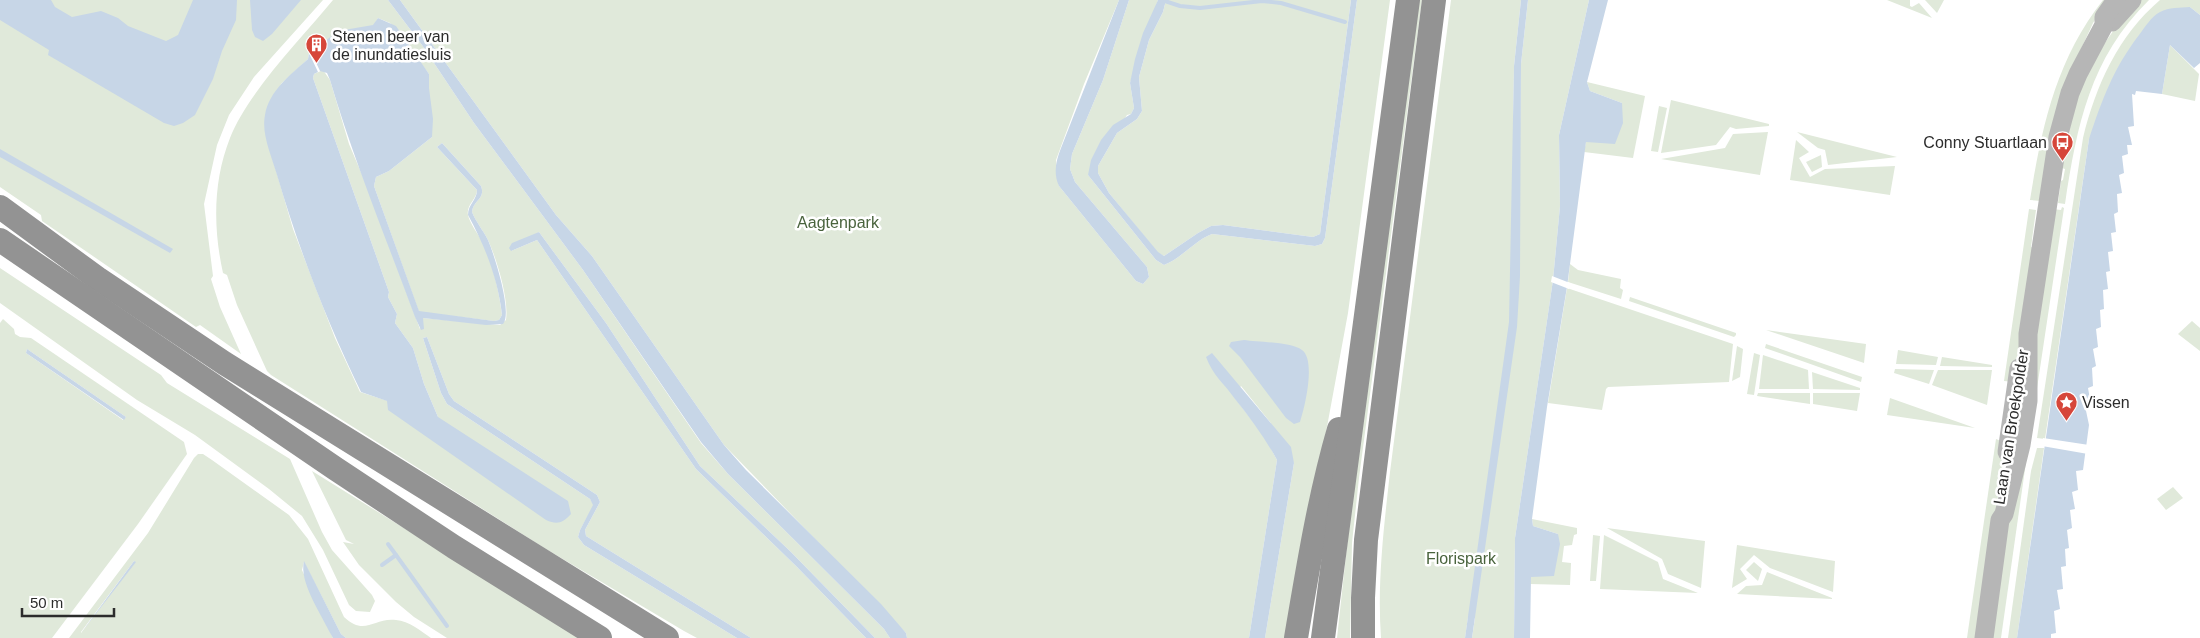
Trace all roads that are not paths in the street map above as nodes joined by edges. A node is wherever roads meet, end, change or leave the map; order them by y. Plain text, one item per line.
1 (1408, 0) edge
2 (1434, 0) edge
3 (2116, 0) edge
4 (2132, 0) edge
5 (2104, 25) junction
6 (0, 207) edge
7 (0, 240) edge
8 (1361, 355) junction
9 (600, 638) edge
10 (667, 638) edge
11 (1296, 638) edge
12 (1323, 638) edge
13 (1363, 638) edge
14 (1984, 638) edge

1 - 8 highway
2 - 13 highway
3 - 5 main road, Laan van Broekpolder
4 - 5 main road, Laan van Broekpolder
5 - 14 main road, Laan van Broekpolder
6 - 10 highway
7 - 9 highway
8 - 11 highway
8 - 12 highway

